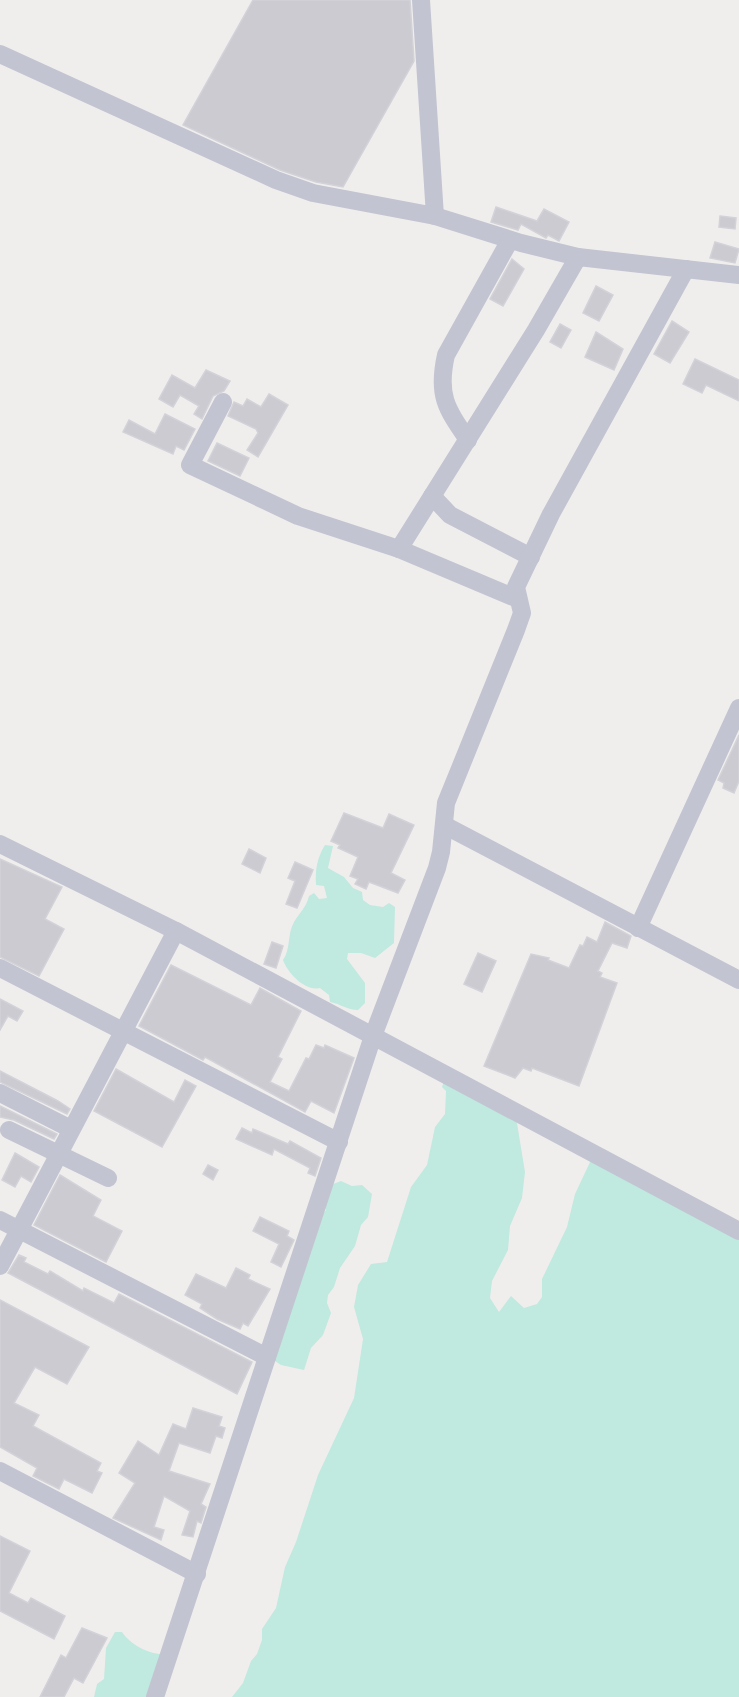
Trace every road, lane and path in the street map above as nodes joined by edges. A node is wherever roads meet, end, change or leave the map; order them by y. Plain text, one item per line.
1 (421, 0) edge
2 (0, 54) edge
3 (435, 216) junction
4 (510, 240) junction
5 (578, 257) junction
6 (686, 269) junction
7 (739, 274) edge
8 (224, 402) dead end
9 (468, 440) junction
10 (432, 496) junction
11 (399, 549) junction
12 (531, 557) junction
13 (518, 599) junction
14 (739, 708) edge
15 (444, 825) junction
16 (2, 848) edge
17 (639, 928) junction
18 (176, 931) junction
19 (0, 969) edge
20 (739, 980) edge
21 (123, 1031) junction
22 (374, 1036) junction
23 (0, 1093) edge
24 (71, 1129) junction
25 (9, 1130) dead end
26 (339, 1142) junction
27 (59, 1153) junction
28 (108, 1178) dead end
29 (0, 1220) edge
30 (18, 1230) junction
31 (739, 1231) edge
32 (0, 1266) edge
33 (267, 1357) junction
34 (0, 1471) edge
35 (197, 1574) junction
36 (155, 1697) edge

1 - 3 street
2 - 3 street
3 - 4 street
4 - 5 street
4 - 9 street
5 - 6 street
5 - 9 street
6 - 7 street
6 - 12 street
8 - 11 street
9 - 10 street
10 - 11 street
10 - 12 street
11 - 13 street
12 - 13 street
13 - 15 street
14 - 17 street
15 - 17 street
15 - 22 street
16 - 18 street
17 - 20 street
18 - 21 street
18 - 22 street
19 - 21 street
21 - 24 street
21 - 26 street
22 - 26 street
22 - 31 street
23 - 24 street
24 - 27 street
25 - 27 street
26 - 33 street
27 - 28 street
27 - 30 street
29 - 30 street
30 - 32 street
30 - 33 street
33 - 35 street
34 - 35 street
35 - 36 street

